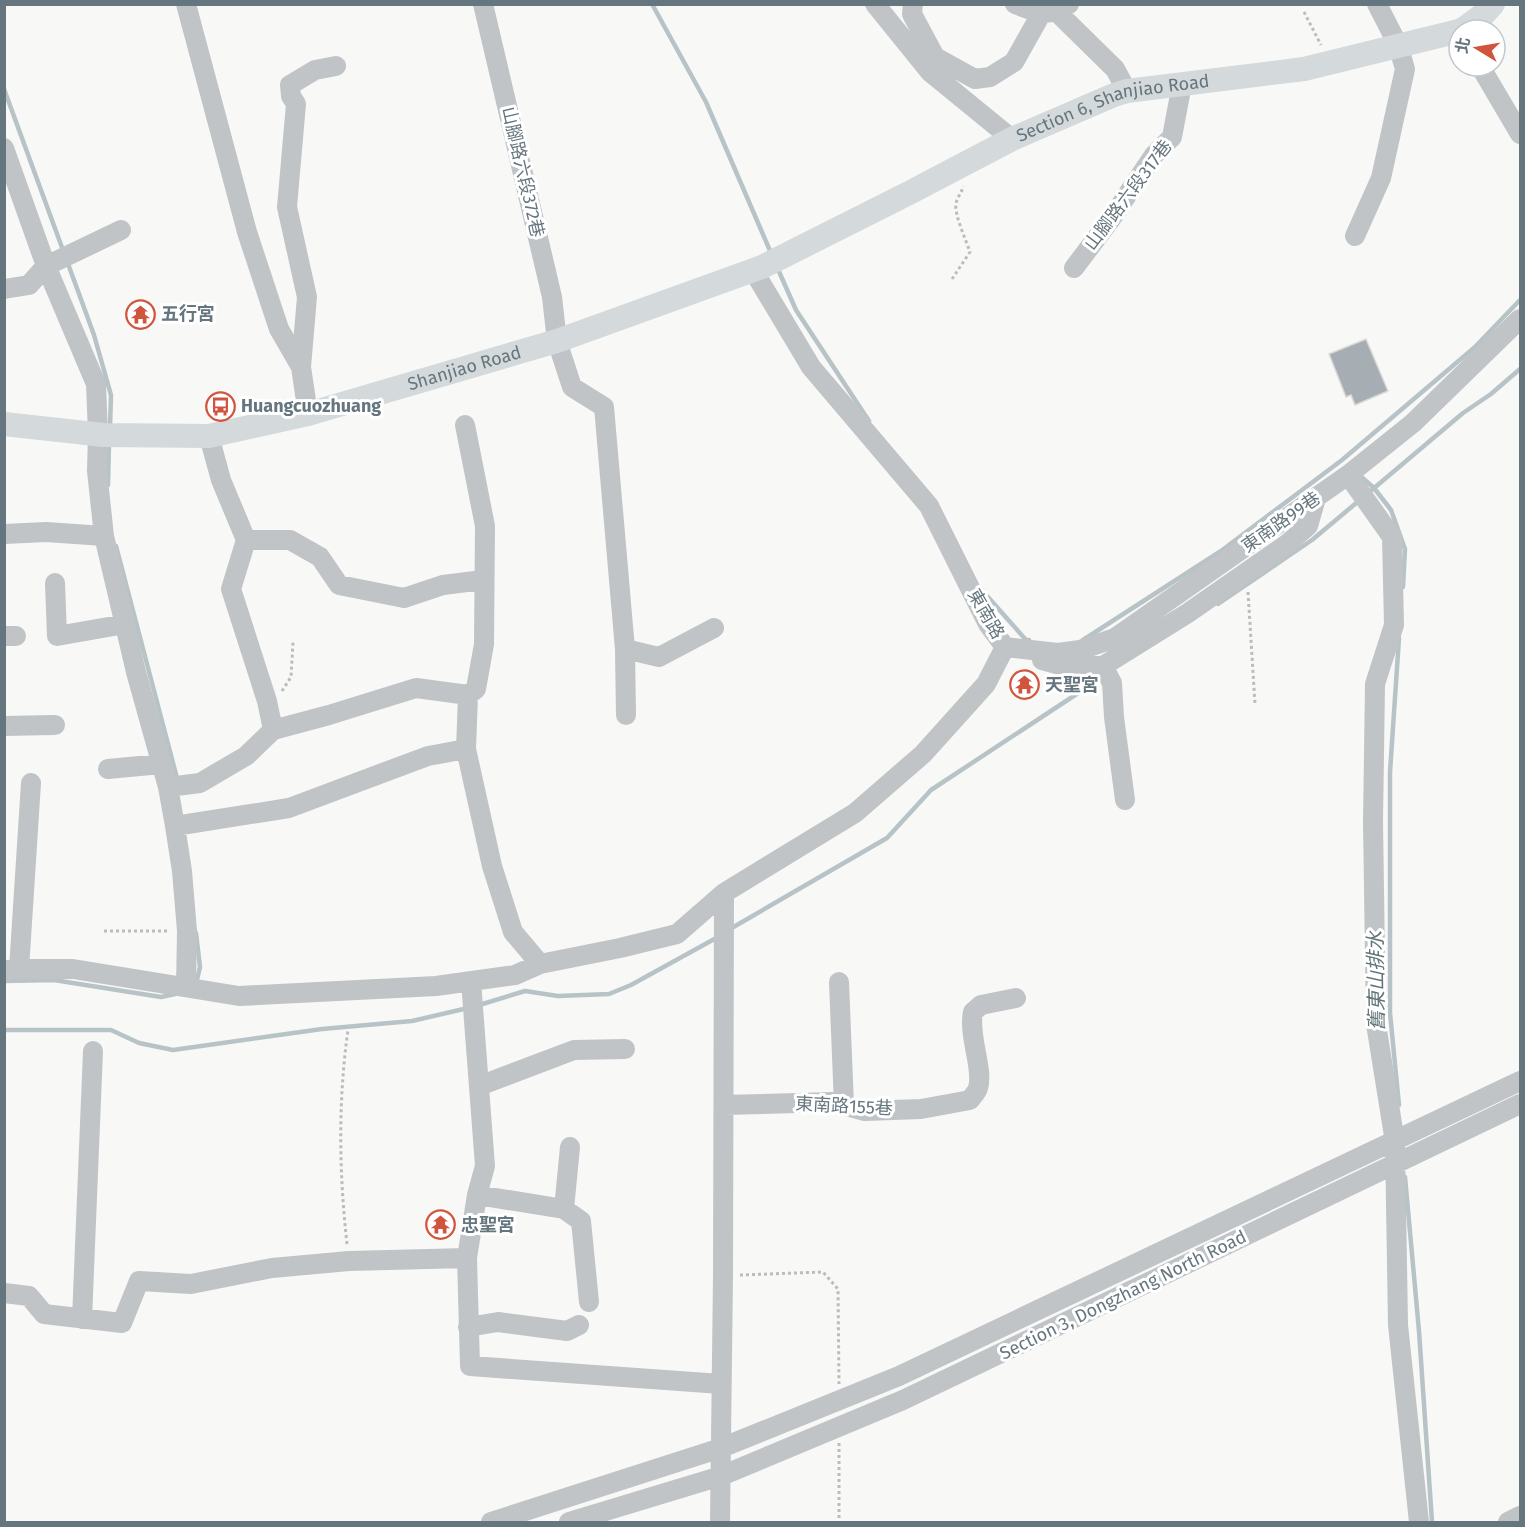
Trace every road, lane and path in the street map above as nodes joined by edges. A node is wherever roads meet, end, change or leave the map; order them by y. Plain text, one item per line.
1 (186, 4) edge
2 (483, 4) edge
3 (875, 4) edge
4 (913, 4) edge
5 (1015, 4) edge
6 (1377, 4) edge
7 (1493, 4) edge
8 (1056, 10) edge
9 (1304, 12) dead end
10 (1478, 18) edge
11 (1447, 34) edge
12 (1398, 45) junction
13 (1329, 62) junction
14 (336, 66) dead end
15 (1487, 78) edge
16 (1182, 84) junction
17 (1127, 91) junction
18 (1521, 134) edge
19 (1012, 139) junction
20 (4, 148) edge
21 (957, 168) junction
22 (121, 230) dead end
23 (1355, 236) dead end
24 (46, 266) junction
25 (758, 268) junction
26 (1074, 268) dead end
27 (952, 279) dead end
28 (4, 289) edge
29 (1521, 319) edge
30 (557, 341) junction
31 (301, 367) junction
32 (308, 414) junction
33 (4, 424) edge
34 (465, 425) dead end
35 (107, 435) junction
36 (209, 436) junction
37 (1348, 475) junction
38 (1316, 498) junction
39 (4, 534) edge
40 (104, 536) junction
41 (246, 540) junction
42 (1240, 577) junction
43 (483, 580) junction
44 (55, 583) dead end
45 (125, 624) junction
46 (714, 628) dead end
47 (293, 642) dead end
48 (1005, 647) junction
49 (625, 649) junction
50 (1103, 666) junction
51 (468, 695) junction
52 (267, 701) junction
53 (1255, 704) dead end
54 (626, 714) dead end
55 (55, 725) dead end
56 (4, 726) edge
57 (273, 730) junction
58 (466, 748) junction
59 (161, 764) junction
60 (108, 769) dead end
61 (31, 783) dead end
62 (168, 787) junction
63 (1125, 800) dead end
64 (175, 826) junction
65 (724, 893) junction
66 (104, 931) dead end
67 (187, 931) junction
68 (540, 964) junction
69 (12, 969) edge
70 (471, 981) junction
71 (839, 982) dead end
72 (193, 988) junction
73 (1016, 998) dead end
74 (348, 1030) dead end
75 (625, 1049) dead end
76 (93, 1051) dead end
77 (1521, 1080) edge
78 (478, 1086) junction
79 (1521, 1104) edge
80 (724, 1105) junction
81 (844, 1105) junction
82 (1395, 1142) junction
83 (570, 1147) dead end
84 (1396, 1164) junction
85 (477, 1195) junction
86 (564, 1209) junction
87 (467, 1258) junction
88 (349, 1261) junction
89 (723, 1275) junction
90 (4, 1293) edge
91 (589, 1302) dead end
92 (82, 1319) junction
93 (579, 1325) dead end
94 (468, 1327) junction
95 (722, 1384) junction
96 (839, 1401) junction
97 (839, 1426) junction
98 (721, 1448) junction
99 (721, 1476) junction
100 (1521, 1516) edge
101 (492, 1522) edge
102 (569, 1522) edge
103 (720, 1522) edge
104 (839, 1522) edge
105 (1419, 1522) edge
106 (1508, 1522) edge

1 - 31 street
2 - 30 street, 山腳路六段372巷
3 - 19 street
4 - 8 street
5 - 8 street
6 - 12 street
7 - 10 main road, Section 6, Shanjiao Road
8 - 17 street
9 - 13 path
11 - 12 main road, Section 6, Shanjiao Road
12 - 13 main road, Section 6, Shanjiao Road
12 - 23 street
13 - 16 main road, Section 6, Shanjiao Road
14 - 31 street
15 - 18 street
16 - 17 main road, Section 6, Shanjiao Road
16 - 26 street, 山腳路六段317巷
17 - 19 main road, Section 6, Shanjiao Road
19 - 21 main road, Section 6, Shanjiao Road
20 - 24 street
21 - 25 main road, Section 6, Shanjiao Road
21 - 27 path
22 - 24 street
24 - 28 street
24 - 35 street
25 - 30 main road, Shanjiao Road
25 - 48 street, 東南路
29 - 37 street, 東南路99巷
30 - 32 main road, Shanjiao Road
30 - 49 street, 山腳路六段372巷
31 - 32 street
32 - 36 main road, Shanjiao Road
33 - 35 main road, Shanjiao Road
34 - 43 street
35 - 36 main road, Shanjiao Road
35 - 40 street
36 - 41 street
37 - 38 street, 東南路99巷
37 - 82 street
38 - 42 street
38 - 48 street, 東南路99巷
39 - 40 street
40 - 45 street
41 - 43 street
41 - 52 street
42 - 50 street
42 - 53 path
43 - 51 street
44 - 45 street
45 - 59 street
46 - 49 street
47 - 52 path
48 - 50 street
48 - 65 street, 東南路
49 - 54 street
50 - 63 street
51 - 57 street
51 - 58 street
52 - 57 street
55 - 56 street
57 - 62 street
58 - 64 street
58 - 68 street
59 - 60 street
59 - 62 street
61 - 69 street
62 - 64 street
64 - 67 street
65 - 68 street, 東南路
65 - 80 street
66 - 67 path
67 - 72 street
68 - 70 street, 東南路
69 - 72 street, 東南路
70 - 72 street, 東南路
70 - 78 street
71 - 81 street
73 - 81 street, 東南路155巷
74 - 88 path
75 - 78 street
76 - 92 street
77 - 82 street, Section 3, Dongzhang North Road
78 - 85 street
79 - 84 street, Section 3, Dongzhang North Road
80 - 81 street, 東南路155巷
80 - 89 street
82 - 84 street
82 - 96 street, Section 3, Dongzhang North Road
83 - 86 street
84 - 97 street, Section 3, Dongzhang North Road
84 - 105 street
85 - 86 street
85 - 87 street
86 - 91 street
87 - 88 street
87 - 94 street
88 - 92 street
89 - 95 street
89 - 96 path
90 - 92 street
93 - 94 street
94 - 95 street
95 - 98 street
96 - 98 street, Section 3, Dongzhang North Road
97 - 99 street, Section 3, Dongzhang North Road
97 - 104 path
98 - 99 street
98 - 101 street, Section 3, Dongzhang North Road
99 - 102 street, Section 3, Dongzhang North Road
99 - 103 street
100 - 106 street

